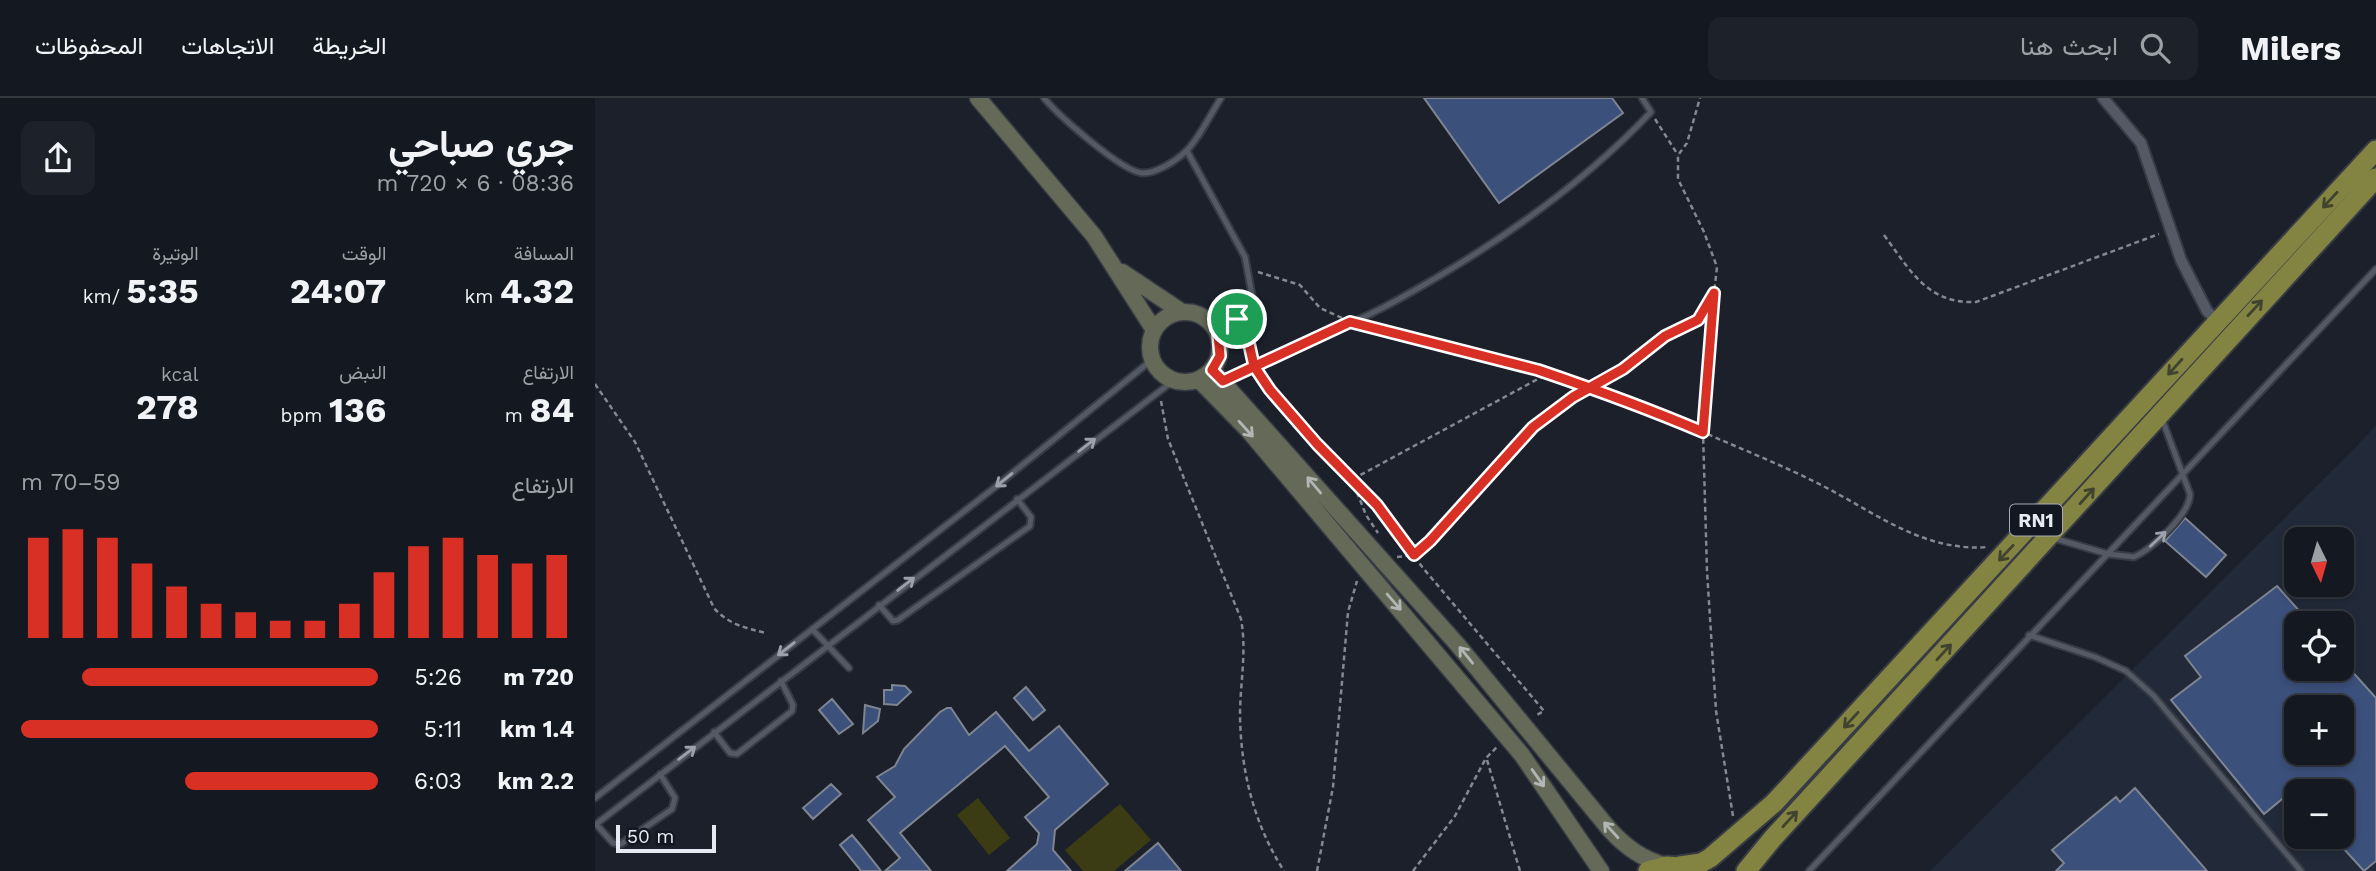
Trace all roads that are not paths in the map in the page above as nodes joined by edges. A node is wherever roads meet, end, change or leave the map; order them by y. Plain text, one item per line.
1 (978, 98) edge
2 (1044, 98) edge
3 (1221, 98) edge
4 (1642, 98) edge
5 (2103, 98) edge
6 (2376, 150) edge
7 (1187, 151) junction
8 (2376, 178) edge
9 (1117, 269) junction
10 (2376, 269) edge
11 (1182, 313) junction
12 (2217, 321) junction
13 (1154, 330) junction
14 (1218, 334) junction
15 (1153, 359) junction
16 (1254, 366) road end
17 (1211, 377) junction
18 (1173, 381) junction
19 (2160, 413) junction
20 (2182, 476) junction
21 (1017, 499) junction
22 (2050, 537) junction
23 (2108, 554) junction
24 (879, 605) junction
25 (812, 629) junction
26 (2029, 635) junction
27 (827, 645) junction
28 (849, 668) dead end
29 (781, 681) junction
30 (714, 732) junction
31 (660, 774) junction
32 (595, 798) edge
33 (595, 825) edge
34 (1681, 867) edge
35 (1601, 871) edge
36 (1648, 871) edge
37 (1746, 871) edge
38 (1808, 871) edge
39 (2301, 871) edge

1 - 9 main road
2 - 7 lane
3 - 7 lane
4 - 16 lane
5 - 12 street
6 -> 12 highway, RN1
7 - 14 lane
19 -> 8 highway, RN1
9 - 11 main road
9 - 13 main road
10 - 20 lane
11 - 13 main road
11 - 14 main road
12 -> 34 highway, RN1
13 - 15 main road
14 - 17 main road
15 - 18 main road
15 -> 25 lane
17 - 18 main road
34 -> 17 main road
17 -> 35 main road
21 -> 18 lane
19 - 20 lane
22 -> 19 highway, RN1
20 - 23 lane
23 -> 20 lane
24 -> 21 lane
21 - 24 lane
22 - 23 lane
37 -> 22 highway, RN1
23 - 26 lane
24 - 27 lane
25 - 27 lane
25 -> 32 lane
26 - 38 lane
26 - 39 lane
27 - 28 lane
27 - 29 lane
29 - 30 lane
29 - 30 lane
31 -> 30 lane
31 - 33 lane
31 - 33 lane
34 - 36 highway, RN1

